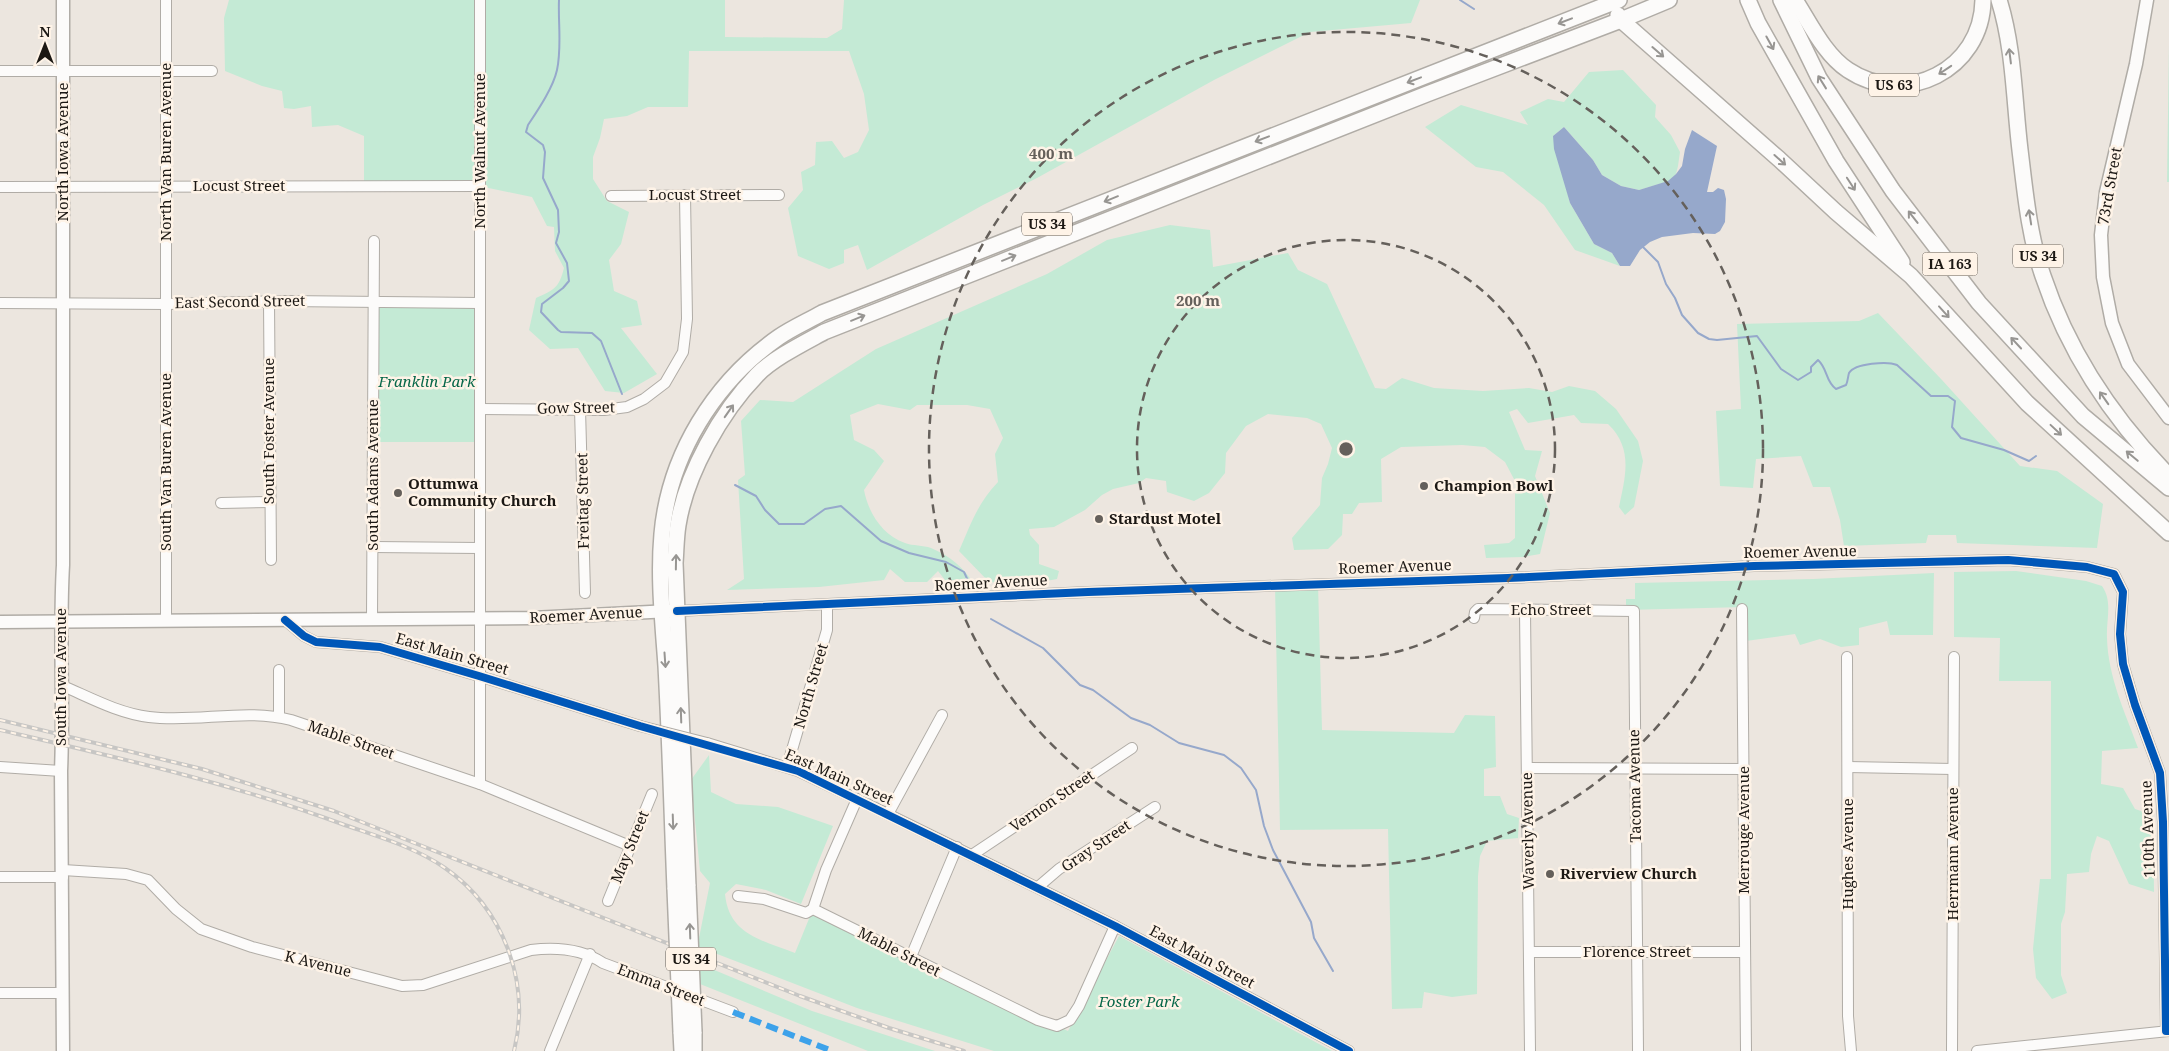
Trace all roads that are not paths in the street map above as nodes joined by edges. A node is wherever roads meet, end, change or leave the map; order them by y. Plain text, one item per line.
1 (63, 0) edge
2 (166, 0) edge
3 (480, 0) edge
4 (1669, 0) edge
5 (1748, 0) edge
6 (1781, 0) edge
7 (1795, 0) edge
8 (1984, 0) edge
9 (1999, 0) edge
10 (2147, 0) edge
11 (1613, 1) edge
12 (1621, 20) junction
13 (0, 71) edge
14 (63, 71) junction
15 (166, 71) junction
16 (212, 71) dead end
17 (0, 186) edge
18 (63, 186) junction
19 (166, 186) junction
20 (478, 186) junction
21 (686, 195) junction
22 (779, 195) dead end
23 (611, 196) dead end
24 (374, 241) dead end
25 (1911, 276) junction
26 (269, 301) junction
27 (374, 302) junction
28 (0, 303) edge
29 (480, 303) junction
30 (63, 304) junction
31 (167, 304) junction
32 (480, 409) junction
33 (580, 409) junction
34 (2169, 418) edge
35 (2169, 476) edge
36 (2169, 488) edge
37 (270, 502) junction
38 (221, 503) dead end
39 (2169, 533) edge
40 (373, 548) junction
41 (479, 548) junction
42 (271, 560) dead end
43 (2114, 574) joint
44 (584, 593) dead end
45 (827, 605) junction
46 (1742, 609) dead end
47 (669, 611) junction
48 (1525, 611) junction
49 (1634, 611) joint
50 (479, 618) junction
51 (1474, 618) dead end
52 (372, 619) junction
53 (166, 620) junction
54 (285, 620) junction
55 (60, 621) junction
56 (0, 622) edge
57 (1847, 657) dead end
58 (1954, 657) dead end
59 (279, 670) dead end
60 (479, 676) junction
61 (63, 686) junction
62 (942, 715) dead end
63 (279, 717) junction
64 (1132, 748) dead end
65 (0, 767) edge
66 (788, 767) junction
67 (1848, 767) junction
68 (1527, 768) junction
69 (1635, 768) junction
70 (1744, 768) junction
71 (1954, 768) junction
72 (60, 771) junction
73 (480, 784) junction
74 (652, 794) dead end
75 (858, 799) junction
76 (1155, 807) dead end
77 (888, 814) junction
78 (630, 846) junction
79 (957, 847) junction
80 (972, 855) junction
81 (63, 874) junction
82 (0, 877) edge
83 (1038, 887) junction
84 (738, 896) dead end
85 (608, 901) dead end
86 (813, 909) junction
87 (1115, 926) junction
88 (1529, 952) junction
89 (1637, 952) junction
90 (1745, 952) junction
91 (590, 954) junction
92 (910, 959) junction
93 (0, 993) edge
94 (63, 993) junction
95 (733, 1012) dead end
96 (2167, 1031) edge
97 (687, 1032) junction
98 (63, 1051) edge
99 (550, 1051) edge
100 (682, 1051) edge
101 (694, 1051) edge
102 (1349, 1051) edge
103 (1530, 1051) edge
104 (1638, 1051) edge
105 (1746, 1051) edge
106 (1851, 1051) edge
107 (1952, 1051) edge
108 (1977, 1051) edge

1 - 14 main road, North Iowa Avenue
2 - 15 street, North Van Buren Avenue
3 - 20 street, North Walnut Avenue
4 - 12 highway
5 -> 25 highway, IA 163
36 -> 6 highway, IA 163
8 -> 7 highway, US 63
35 -> 9 highway, US 34
10 - 34 main road, 73rd Street
11 - 12 highway
11 -> 47 highway, US 34
12 -> 25 highway
47 -> 12 highway, US 34
13 - 14 street
14 - 15 street
14 - 18 main road, North Iowa Avenue
15 - 16 street
15 - 19 street, North Van Buren Avenue
17 - 18 street, Locust Street
18 - 19 street, Locust Street
18 - 30 main road, North Iowa Avenue
19 - 20 street, Locust Street
19 - 31 street, North Van Buren Avenue
20 - 29 street, North Walnut Avenue
21 - 22 street, Locust Street
21 - 23 street, Locust Street
21 - 33 street, Gow Street
24 - 27 street, South Adams Avenue
25 -> 39 highway
26 - 27 street, East Second Street
26 - 31 street, East Second Street
26 - 37 street, South Foster Avenue
27 - 29 street, East Second Street
27 - 40 street, South Adams Avenue
28 - 30 street, East Second Street
29 - 32 street, North Walnut Avenue
30 - 31 street, East Second Street
30 - 55 main road, South Iowa Avenue
31 - 53 street, South Van Buren Avenue
32 - 33 street, Gow Street
32 - 41 street, North Walnut Avenue
33 - 44 street, Freitag Street
37 - 38 street
37 - 42 street, South Foster Avenue
40 - 41 street
40 - 52 street, South Adams Avenue
41 - 50 street, North Walnut Avenue
43 - 45 street, Roemer Avenue
43 - 96 street, 110th Avenue
45 - 47 street, Roemer Avenue
45 - 66 street, North Street
46 - 70 street, Merrouge Avenue
47 - 50 main road, Roemer Avenue
47 - 97 highway, US 34, bridge
48 - 49 street, Echo Street
48 - 51 street, Echo Street
48 - 68 street, Waverly Avenue
49 - 69 street, Tacoma Avenue
50 - 52 main road, Roemer Avenue
50 - 60 street, North Walnut Avenue
52 - 54 main road, Roemer Avenue
53 - 54 main road
53 - 55 main road
54 - 60 street, East Main Street
55 - 56 main road
55 - 61 main road, South Iowa Avenue
57 - 67 street, Hughes Avenue
58 - 71 street, Herrmann Avenue
59 - 63 street
60 - 66 street, East Main Street, bridge
60 - 73 street, North Walnut Avenue
61 - 63 street, Mable Street
61 - 72 main road, South Iowa Avenue
62 - 77 street
63 - 73 street, Mable Street
64 - 80 street, Vernon Street
65 - 72 street
66 - 75 street, East Main Street
67 - 71 street
67 - 106 street, Hughes Avenue
68 - 69 street
68 - 88 street, Waverly Avenue
69 - 70 street
69 - 89 street, Tacoma Avenue
70 - 90 street, Merrouge Avenue
71 - 107 street, Herrmann Avenue
72 - 81 main road, South Iowa Avenue
73 - 78 street, Mable Street
74 - 78 street, May Street
75 - 77 street, East Main Street
75 - 86 street
76 - 83 street, Gray Street
77 - 79 street, East Main Street
78 - 85 street, May Street
79 - 80 street, East Main Street
79 - 92 street
80 - 83 street, East Main Street
81 - 82 street, K Avenue
81 - 91 street, K Avenue
81 - 94 main road, South Iowa Avenue
83 - 87 street, East Main Street
84 - 86 street, Mable Street
86 - 92 street, Mable Street
87 - 92 street, Mable Street
87 - 102 street, East Main Street
88 - 89 street, Florence Street
88 - 103 street, Waverly Avenue
89 - 90 street, Florence Street
89 - 104 street, Tacoma Avenue
90 - 105 street, Merrouge Avenue
91 - 95 street, Emma Street
91 - 99 street
93 - 94 street
94 - 98 main road, South Iowa Avenue
96 - 108 street
97 - 100 highway, US 34
97 - 101 highway, US 34

